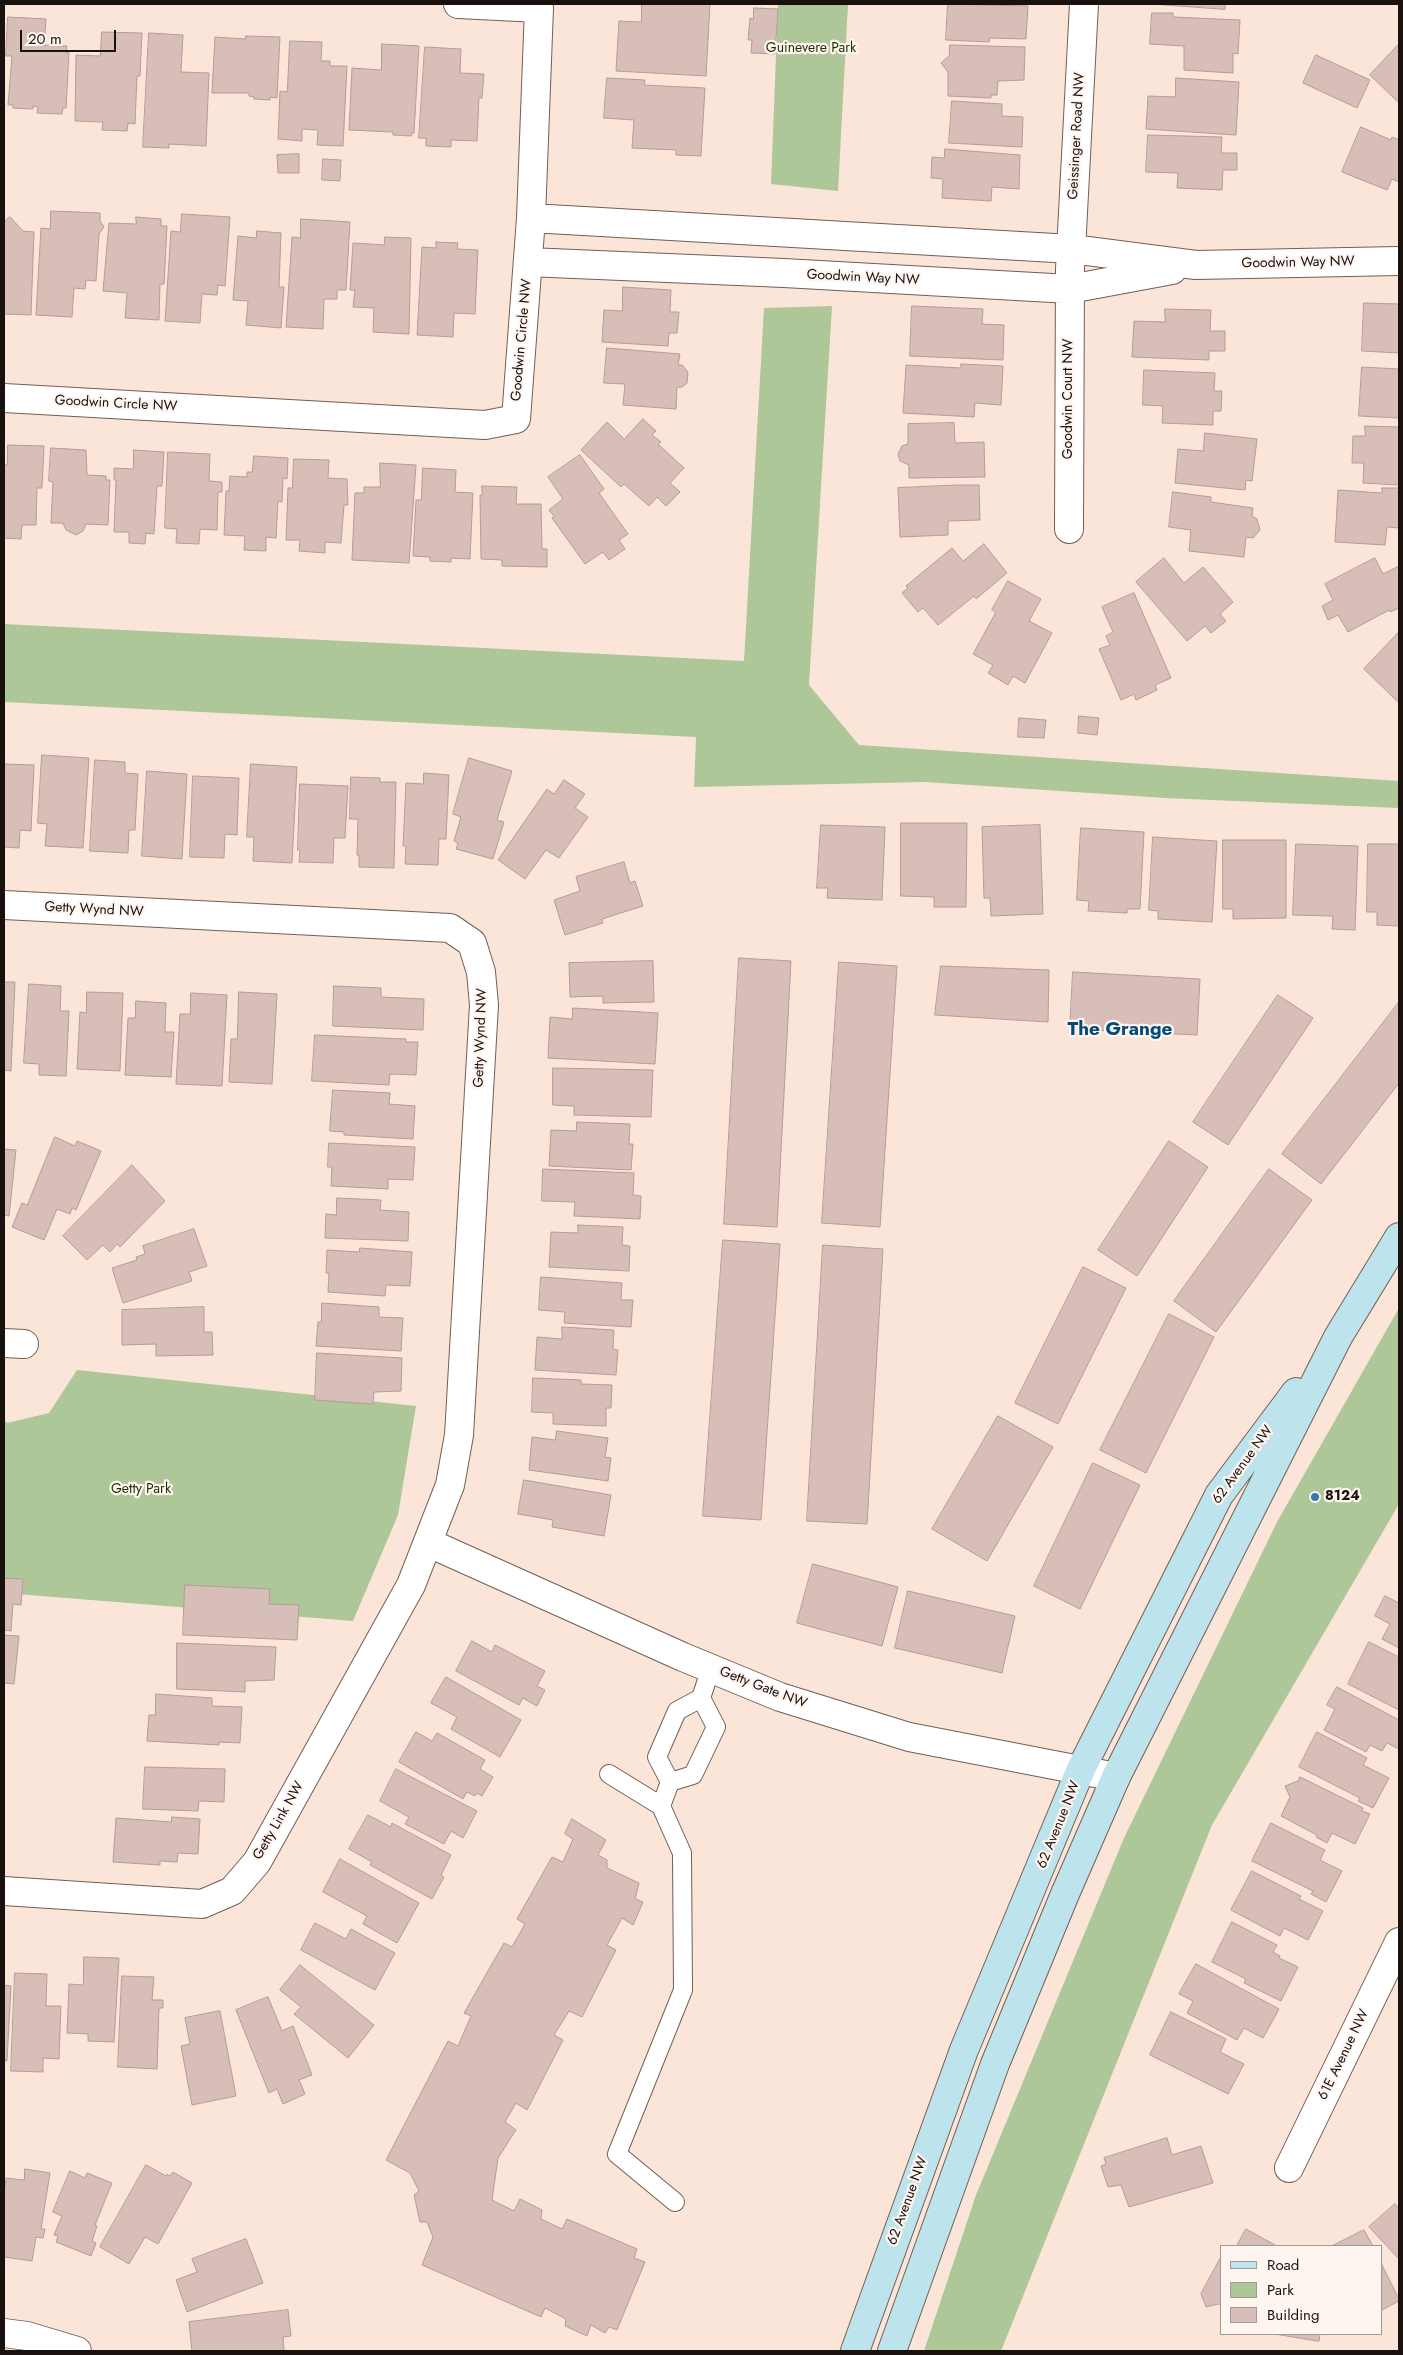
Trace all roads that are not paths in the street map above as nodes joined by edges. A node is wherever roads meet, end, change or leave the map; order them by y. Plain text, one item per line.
1 (458, 4) edge
2 (1084, 4) edge
3 (531, 218) junction
4 (1399, 261) edge
5 (528, 262) junction
6 (1196, 265) junction
7 (1071, 269) junction
8 (4, 398) edge
9 (1069, 529) dead end
10 (4, 905) edge
11 (1399, 1237) edge
12 (1338, 1337) junction
13 (428, 1543) junction
14 (711, 1668) junction
15 (701, 1698) junction
16 (1081, 1769) junction
17 (609, 1774) dead end
18 (1116, 1778) junction
19 (670, 1782) junction
20 (661, 1806) junction
21 (4, 1891) edge
22 (1399, 1942) edge
23 (1289, 2168) dead end
24 (675, 2202) dead end
25 (4, 2333) edge
26 (77, 2351) edge
27 (855, 2351) edge
28 (892, 2351) edge

1 - 3 street, Goodwin Circle NW
2 - 7 street, Geissinger Road NW
3 - 5 street, Goodwin Circle NW
3 - 7 street, Goodwin Way NW
4 - 6 street, Goodwin Way NW
5 - 7 street, Goodwin Way NW
5 - 8 street, Goodwin Circle NW
6 - 7 street, Goodwin Way NW
6 - 7 street, Goodwin Way NW
7 - 9 street, Goodwin Court NW
10 - 13 street, Getty Wynd NW
11 - 12 main road, 62 Avenue NW
12 - 16 main road, 62 Avenue NW
12 - 18 main road, 62 Avenue NW
13 - 14 street, Getty Gate NW
13 - 21 street, Getty Link NW
14 - 15 lane
14 - 16 street, Getty Gate NW
15 - 19 lane
15 - 19 lane
16 - 18 street, Getty Gate NW
16 - 27 main road, 62 Avenue NW
17 - 20 lane
18 - 28 main road, 62 Avenue NW
19 - 20 lane
20 - 24 lane
22 - 23 street, 61E Avenue NW
25 - 26 street

